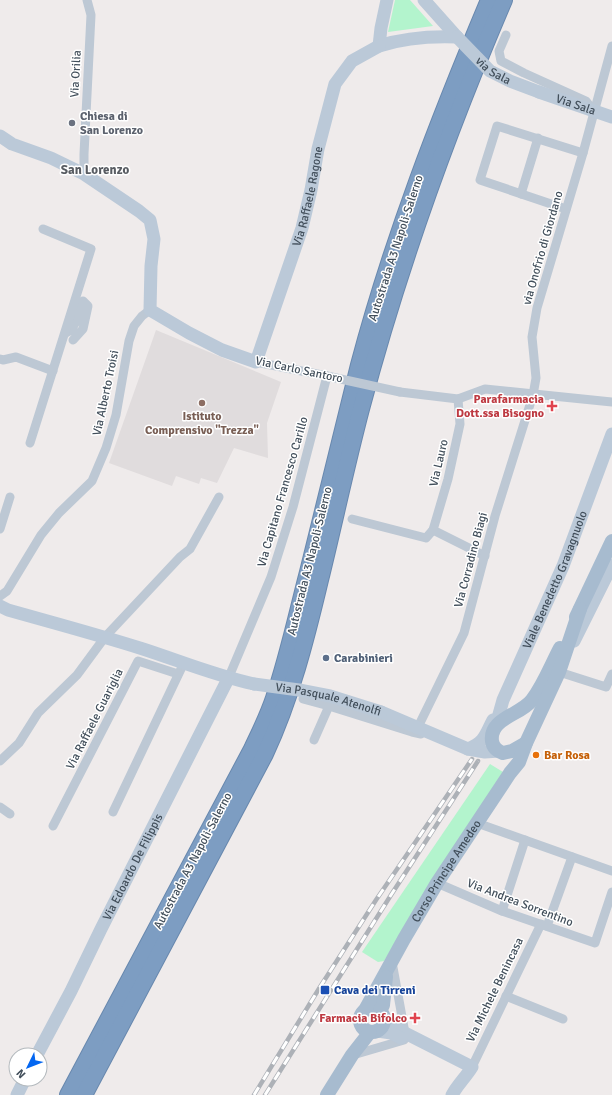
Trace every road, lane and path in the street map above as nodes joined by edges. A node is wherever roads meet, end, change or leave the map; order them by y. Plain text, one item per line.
1 (87, 0) edge
2 (388, 0) edge
3 (424, 0) edge
4 (489, 0) edge
5 (504, 0) edge
6 (506, 35) dead end
7 (457, 36) junction
8 (378, 46) junction
9 (612, 46) edge
10 (539, 92) joint
11 (594, 111) junction
12 (612, 117) edge
13 (0, 136) edge
14 (538, 138) junction
15 (583, 153) junction
16 (84, 174) junction
17 (521, 194) junction
18 (566, 209) junction
19 (43, 229) dead end
20 (150, 310) junction
21 (64, 334) junction
22 (74, 340) dead end
23 (0, 359) edge
24 (256, 362) junction
25 (53, 371) junction
26 (327, 376) junction
27 (533, 394) junction
28 (458, 399) junction
29 (612, 402) edge
30 (612, 434) edge
31 (30, 442) dead end
32 (10, 496) dead end
33 (219, 498) dead end
34 (352, 519) dead end
35 (0, 529) edge
36 (433, 530) junction
37 (612, 541) edge
38 (485, 556) junction
39 (612, 565) edge
40 (0, 596) edge
41 (0, 606) edge
42 (580, 609) junction
43 (105, 637) junction
44 (181, 668) junction
45 (559, 672) junction
46 (612, 674) edge
47 (228, 679) junction
48 (303, 699) dead end
49 (329, 706) junction
50 (418, 727) junction
51 (492, 728) junction
52 (437, 736) junction
53 (314, 740) dead end
54 (526, 743) junction
55 (468, 749) junction
56 (501, 752) junction
57 (0, 761) edge
58 (510, 773) junction
59 (0, 807) edge
60 (113, 812) dead end
61 (10, 814) dead end
62 (477, 823) junction
63 (53, 826) dead end
64 (525, 840) junction
65 (572, 857) junction
66 (612, 871) edge
67 (437, 883) junction
68 (612, 892) edge
69 (502, 911) junction
70 (544, 925) junction
71 (389, 967) junction
72 (506, 996) junction
73 (362, 1016) junction
74 (562, 1019) dead end
75 (378, 1023) junction
76 (405, 1036) junction
77 (41, 1047) edge
78 (352, 1055) junction
79 (470, 1070) junction
80 (68, 1095) edge
81 (84, 1095) edge
82 (327, 1095) edge
83 (452, 1095) edge
84 (462, 1095) edge

1 - 16 street, Via Orilia
2 - 8 street
3 - 7 street
4 - 80 highway, Autostrada A3 Napoli-Salerno
5 - 81 highway, Autostrada A3 Napoli-Salerno
6 - 11 street
7 - 8 street, Via Raffaele Ragone
7 - 10 street, via Sala, bridge
8 - 24 street, Via Raffaele Ragone
9 - 11 street, via Onofrio di Giordano
10 - 11 street, Via Sala
11 - 12 street, Via Sala
11 - 15 street, via Onofrio di Giordano
13 - 16 street
14 - 15 street
14 - 17 street
14 - 17 street
15 - 18 street, via Onofrio di Giordano
16 - 20 street
17 - 18 street
18 - 27 street, via Onofrio di Giordano
19 - 21 street
20 - 24 street, Via Carlo Santoro
20 - 40 street, Via Alberto Troisi
21 - 22 street
21 - 25 street
23 - 25 street
24 - 26 street, Via Carlo Santoro
25 - 31 street
26 - 28 street, Via Carlo Santoro, bridge
26 - 47 street, Via Capitano Francesco Carillo
27 - 28 street
27 - 29 street
27 - 38 street, Via Corradino Biagi
28 - 36 street, Via Lauro
30 - 51 street, Viale Benedetto Gravagnuolo
32 - 35 street
33 - 43 street
34 - 36 street
36 - 38 street
37 - 42 main road
38 - 50 street, Via Corradino Biagi
39 - 45 street, Corso Principe Amedeo
41 - 43 street, Via Pasquale Atenolfi
42 - 45 main road
42 - 51 main road
43 - 44 street, Via Pasquale Atenolfi
43 - 57 street
44 - 47 street, Via Pasquale Atenolfi
44 - 60 street
44 - 63 street, Via Raffaele Guariglia
45 - 46 street
45 - 54 main road, Corso Principe Amedeo
47 - 50 street, Via Pasquale Atenolfi, bridge
47 - 77 street, Via Edoardo De Filippis
48 - 49 street
49 - 52 street
49 - 53 street
50 - 52 street, Via Pasquale Atenolfi
51 - 55 street
51 - 56 main road
52 - 55 street, Via Pasquale Atenolfi
54 - 56 main road
54 - 58 main road, Corso Principe Amedeo
55 - 56 street, Via Pasquale Atenolfi
56 - 58 main road
58 - 62 main road, Corso Principe Amedeo
59 - 61 street
62 - 64 street
62 - 67 main road, Corso Principe Amedeo
64 - 65 street
64 - 69 street
65 - 66 street
65 - 70 street, Via Michele Benincasa
67 - 69 street, Via Andrea Sorrentino
67 - 71 main road, Corso Principe Amedeo
68 - 70 street, Via Andrea Sorrentino
69 - 70 street, Via Andrea Sorrentino
70 - 72 street, Via Michele Benincasa
71 - 73 main road, Corso Principe Amedeo
71 - 75 main road
71 - 76 street
72 - 74 street
72 - 79 street, Via Michele Benincasa
73 - 75 main road
73 - 75 main road
73 - 78 main road, Corso Principe Amedeo
75 - 76 street
75 - 78 main road
76 - 78 street
76 - 79 street
78 - 82 main road
79 - 83 street
79 - 84 street

